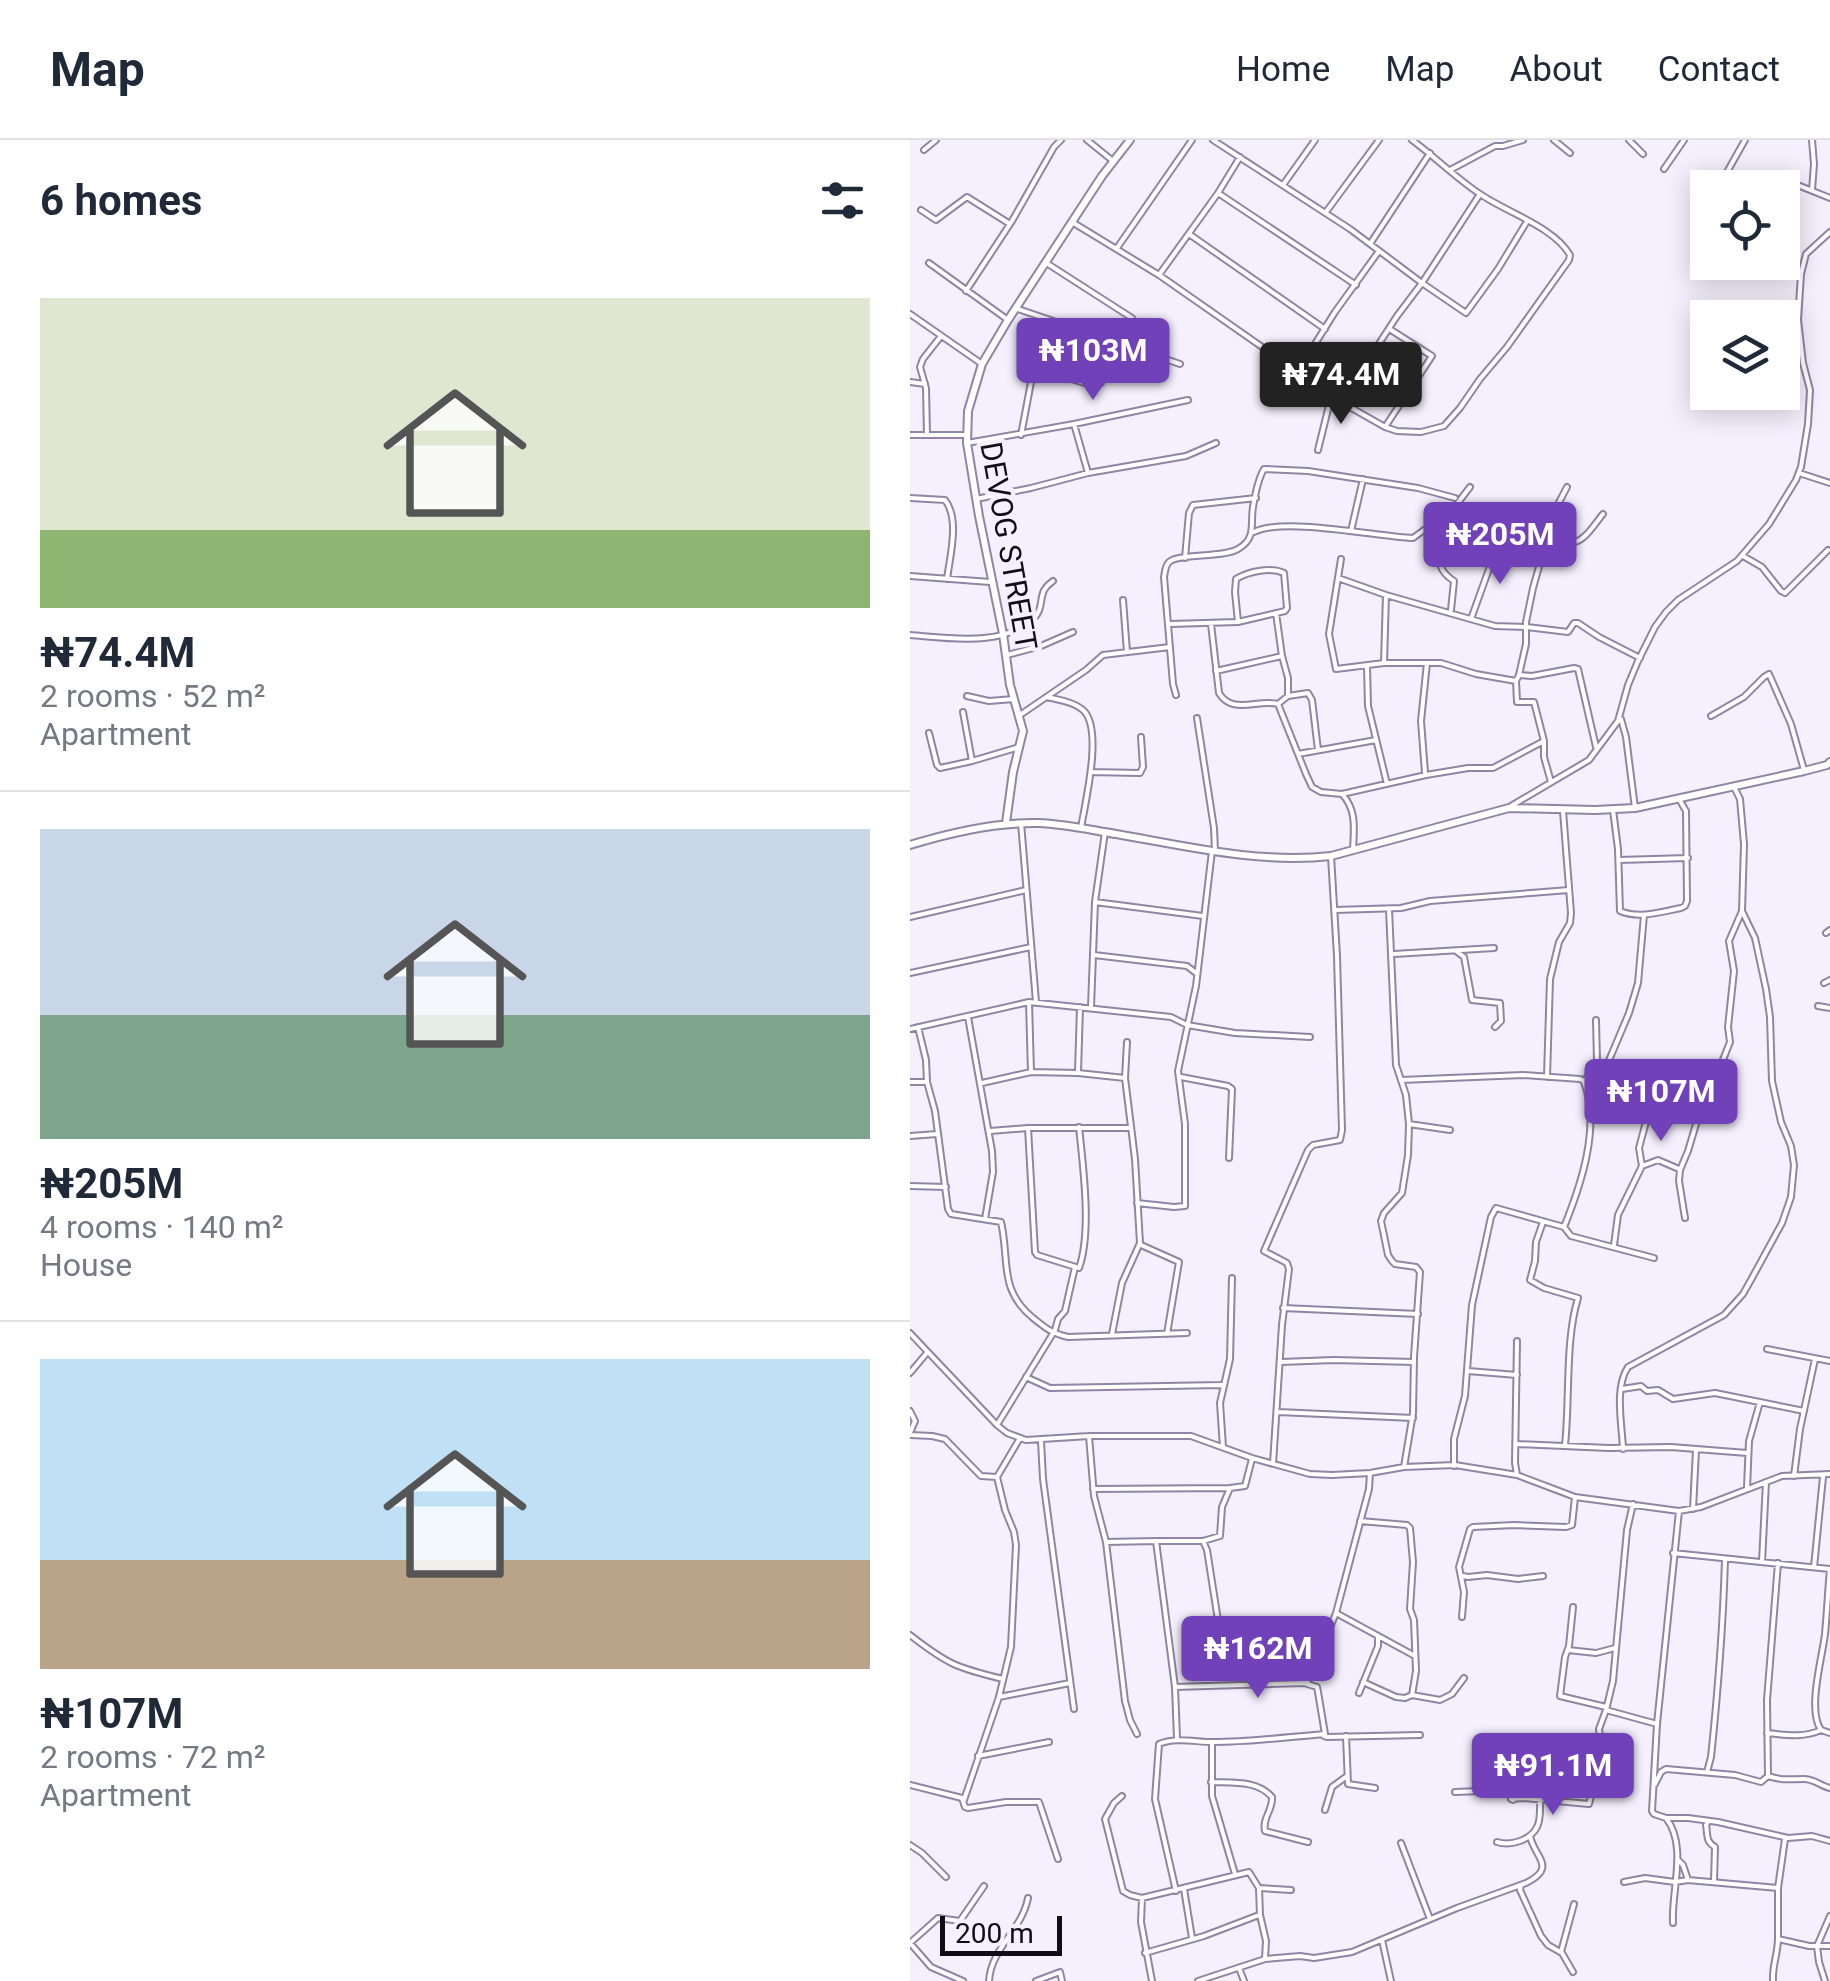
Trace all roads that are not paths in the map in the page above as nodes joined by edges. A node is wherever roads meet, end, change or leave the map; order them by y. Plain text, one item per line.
1 (936, 140) edge
2 (1061, 140) edge
3 (1087, 140) edge
4 (1130, 140) edge
5 (1192, 140) edge
6 (1213, 140) edge
7 (1306, 140) edge
8 (1379, 140) edge
9 (1412, 140) edge
10 (1489, 140) edge
11 (1523, 140) edge
12 (1554, 140) edge
13 (1629, 140) edge
14 (1684, 140) edge
15 (1745, 140) edge
16 (1812, 140) edge
17 (1314, 142) edge
18 (1496, 146) junction
19 (924, 150) dead end
20 (1430, 153) junction
21 (1570, 153) dead end
22 (1644, 154) dead end
23 (1240, 157) junction
24 (1113, 161) junction
25 (1664, 168) dead end
26 (1450, 170) junction
27 (1729, 170) edge
28 (1283, 185) junction
29 (1800, 187) edge
30 (1812, 190) junction
31 (1218, 193) junction
32 (1480, 194) junction
33 (1830, 198) edge
34 (921, 210) dead end
35 (1326, 212) junction
36 (1072, 222) junction
37 (1528, 222) junction
38 (1010, 224) junction
39 (1829, 233) edge
40 (1189, 234) junction
41 (1370, 244) junction
42 (1116, 248) junction
43 (1379, 251) junction
44 (1046, 262) junction
45 (929, 263) dead end
46 (1159, 276) junction
47 (1422, 283) junction
48 (1356, 285) junction
49 (966, 291) junction
50 (1015, 308) junction
51 (910, 314) edge
52 (1042, 318) junction
53 (1132, 318) dead end
54 (1008, 320) junction
55 (1326, 329) junction
56 (1389, 329) junction
57 (941, 336) junction
58 (1111, 353) dead end
59 (982, 364) junction
60 (1180, 364) dead end
61 (1298, 372) junction
62 (1033, 373) junction
63 (910, 382) edge
64 (925, 384) junction
65 (1331, 395) junction
66 (1188, 400) dead end
67 (1341, 402) junction
68 (1074, 424) junction
69 (1385, 427) junction
70 (910, 435) edge
71 (926, 435) junction
72 (1021, 435) junction
73 (967, 439) junction
74 (1216, 443) dead end
75 (1318, 450) dead end
76 (1798, 473) junction
77 (1088, 474) junction
78 (1363, 479) junction
79 (1830, 484) edge
80 (1567, 486) dead end
81 (1470, 487) dead end
82 (910, 498) edge
83 (976, 498) junction
84 (1256, 498) junction
85 (1455, 498) dead end
86 (1603, 514) dead end
87 (1440, 527) junction
88 (1351, 531) junction
89 (1253, 532) junction
90 (1547, 543) junction
91 (1498, 544) dead end
92 (1828, 550) edge
93 (1742, 556) junction
94 (1185, 558) junction
95 (1341, 559) dead end
96 (910, 576) edge
97 (1338, 578) junction
98 (947, 579) junction
99 (1052, 580) dead end
100 (992, 582) junction
101 (1386, 595) junction
102 (1123, 600) dead end
103 (1451, 612) junction
104 (1276, 614) junction
105 (1471, 619) junction
106 (1238, 622) junction
107 (1169, 624) junction
108 (1212, 624) junction
109 (1527, 627) junction
110 (1073, 632) dead end
111 (1004, 634) junction
112 (910, 636) edge
113 (1170, 647) junction
114 (1128, 652) junction
115 (1006, 656) junction
116 (1282, 656) junction
117 (1640, 658) junction
118 (1384, 663) junction
119 (1426, 663) junction
120 (1366, 666) junction
121 (1216, 671) junction
122 (1518, 678) junction
123 (1176, 695) dead end
124 (966, 696) dead end
125 (1046, 696) junction
126 (1288, 696) junction
127 (1014, 698) junction
128 (1278, 704) junction
129 (963, 712) dead end
130 (1020, 715) junction
131 (1621, 716) junction
132 (1711, 716) dead end
133 (1196, 718) dead end
134 (930, 733) dead end
135 (1141, 737) dead end
136 (1376, 740) junction
137 (1544, 741) junction
138 (1019, 746) junction
139 (1318, 750) junction
140 (1597, 750) junction
141 (1298, 754) junction
142 (972, 761) junction
143 (1830, 762) edge
144 (1804, 771) junction
145 (1090, 772) junction
146 (1426, 775) junction
147 (1551, 782) junction
148 (1388, 784) junction
149 (1731, 786) junction
150 (1342, 794) junction
151 (1679, 799) junction
152 (1509, 808) junction
153 (1635, 808) junction
154 (1563, 809) junction
155 (1613, 810) junction
156 (1020, 823) junction
157 (1006, 824) junction
158 (1081, 828) junction
159 (1105, 832) junction
160 (910, 845) edge
161 (1353, 850) junction
162 (1214, 851) junction
163 (1330, 856) junction
164 (1688, 858) junction
165 (1619, 860) junction
166 (1026, 890) junction
167 (1569, 890) junction
168 (1095, 902) junction
169 (1390, 909) junction
170 (1335, 910) junction
171 (1742, 911) junction
172 (1644, 915) junction
173 (1203, 916) junction
174 (910, 917) edge
175 (1030, 947) junction
176 (1494, 948) dead end
177 (1456, 951) junction
178 (1392, 954) junction
179 (1094, 955) junction
180 (910, 974) edge
181 (1197, 975) junction
182 (1029, 1002) junction
183 (1036, 1002) junction
184 (1818, 1006) dead end
185 (1080, 1007) junction
186 (1091, 1008) junction
187 (1830, 1008) edge
188 (968, 1016) junction
189 (1596, 1020) dead end
190 (1187, 1025) junction
191 (918, 1027) junction
192 (1495, 1027) dead end
193 (910, 1028) edge
194 (1310, 1037) dead end
195 (1127, 1042) dead end
196 (1032, 1072) junction
197 (1078, 1072) junction
198 (1181, 1076) junction
199 (1547, 1077) junction
200 (1125, 1078) junction
201 (1400, 1080) junction
202 (1584, 1081) junction
203 (910, 1082) edge
204 (927, 1082) junction
205 (981, 1084) junction
206 (1409, 1124) junction
207 (1028, 1128) junction
208 (1079, 1128) junction
209 (1130, 1128) junction
210 (1450, 1130) dead end
211 (990, 1131) junction
212 (937, 1134) junction
213 (910, 1136) edge
214 (1229, 1158) dead end
215 (1642, 1166) junction
216 (1680, 1170) junction
217 (910, 1186) edge
218 (946, 1187) junction
219 (1137, 1203) junction
220 (1685, 1218) dead end
221 (984, 1219) junction
222 (1543, 1222) junction
223 (1564, 1227) junction
224 (1140, 1245) junction
225 (1614, 1246) junction
226 (1654, 1258) dead end
227 (1075, 1267) junction
228 (1232, 1278) dead end
229 (1283, 1308) junction
230 (1418, 1314) junction
231 (910, 1333) edge
232 (1187, 1333) dead end
233 (1052, 1334) junction
234 (1112, 1334) junction
235 (1167, 1334) junction
236 (1517, 1341) dead end
237 (1766, 1349) dead end
238 (928, 1352) junction
239 (1815, 1360) junction
240 (1830, 1361) edge
241 (1281, 1362) junction
242 (1414, 1362) junction
243 (1468, 1370) junction
244 (910, 1373) edge
245 (1517, 1376) junction
246 (1026, 1377) junction
247 (1222, 1385) junction
248 (1622, 1389) junction
249 (1760, 1402) junction
250 (910, 1410) edge
251 (1804, 1410) junction
252 (1276, 1412) junction
253 (1413, 1418) junction
254 (997, 1425) junction
255 (910, 1434) edge
256 (1089, 1436) junction
257 (1020, 1438) junction
258 (1040, 1438) junction
259 (1516, 1444) junction
260 (1565, 1445) junction
261 (1223, 1448) junction
262 (1623, 1448) junction
263 (1696, 1450) junction
264 (1748, 1454) junction
265 (1252, 1458) junction
266 (1272, 1464) junction
267 (1454, 1466) junction
268 (1404, 1467) junction
269 (1370, 1472) junction
270 (1517, 1475) junction
271 (1827, 1475) edge
272 (1794, 1476) junction
273 (998, 1477) junction
274 (1766, 1481) junction
275 (1230, 1488) junction
276 (1747, 1488) junction
277 (1093, 1489) junction
278 (1576, 1497) junction
279 (1633, 1504) junction
280 (1693, 1509) junction
281 (1679, 1511) junction
282 (1360, 1521) junction
283 (1156, 1541) junction
284 (1202, 1541) junction
285 (1106, 1542) junction
286 (1673, 1553) junction
287 (1725, 1560) junction
288 (1762, 1562) junction
289 (1778, 1563) junction
290 (1814, 1567) junction
291 (1830, 1569) edge
292 (1461, 1575) junction
293 (1543, 1576) dead end
294 (1468, 1578) junction
295 (1463, 1583) junction
296 (1573, 1607) dead end
297 (1336, 1613) junction
298 (1462, 1616) dead end
299 (1328, 1633) junction
300 (910, 1635) edge
301 (1378, 1637) junction
302 (1614, 1648) junction
303 (1568, 1650) junction
304 (1414, 1656) junction
305 (1464, 1678) dead end
306 (1004, 1679) junction
307 (1363, 1682) junction
308 (1070, 1683) junction
309 (1307, 1684) junction
310 (1175, 1687) junction
311 (1359, 1694) dead end
312 (1412, 1695) junction
313 (999, 1697) junction
314 (1074, 1709) dead end
315 (1606, 1709) junction
316 (1657, 1724) junction
317 (1821, 1730) junction
318 (1766, 1733) junction
319 (1830, 1733) edge
320 (1137, 1734) dead end
321 (1324, 1734) junction
322 (1420, 1735) dead end
323 (1346, 1736) junction
324 (1176, 1740) junction
325 (1049, 1742) dead end
326 (1212, 1742) junction
327 (1602, 1755) junction
328 (978, 1756) junction
329 (1707, 1772) junction
330 (1347, 1776) junction
331 (1768, 1776) junction
332 (1211, 1782) junction
333 (910, 1785) edge
334 (1376, 1788) dead end
335 (1830, 1788) edge
336 (1507, 1790) junction
337 (1652, 1791) junction
338 (1454, 1792) dead end
339 (1122, 1796) dead end
340 (964, 1800) junction
341 (1540, 1800) junction
342 (1324, 1810) dead end
343 (1666, 1818) junction
344 (1708, 1821) junction
345 (1530, 1836) junction
346 (1785, 1837) junction
347 (1830, 1841) edge
348 (1308, 1842) dead end
349 (1496, 1842) dead end
350 (1401, 1843) dead end
351 (910, 1845) edge
352 (1058, 1859) dead end
353 (1678, 1860) junction
354 (1235, 1876) junction
355 (946, 1877) dead end
356 (1688, 1880) junction
357 (1624, 1882) dead end
358 (1675, 1882) junction
359 (1714, 1882) junction
360 (1521, 1884) junction
361 (984, 1886) dead end
362 (1259, 1888) junction
363 (1778, 1888) junction
364 (1184, 1889) junction
365 (1290, 1890) dead end
366 (1176, 1891) junction
367 (1028, 1898) dead end
368 (1142, 1898) junction
369 (1574, 1904) dead end
370 (1260, 1915) junction
371 (1830, 1916) edge
372 (1430, 1919) junction
373 (1672, 1924) dead end
374 (1192, 1938) junction
375 (1778, 1939) junction
376 (1382, 1940) junction
377 (1817, 1946) junction
378 (1830, 1946) edge
379 (1561, 1952) junction
380 (1145, 1953) junction
381 (1266, 1959) junction
382 (1239, 1968) junction
383 (937, 1970) junction
384 (1573, 1972) dead end
385 (932, 1981) edge
386 (963, 1981) edge
387 (988, 1981) edge
388 (1036, 1981) edge
389 (1062, 1981) edge
390 (1152, 1981) edge
391 (1198, 1981) edge
392 (1244, 1981) edge
393 (1391, 1981) edge
394 (1773, 1981) edge
395 (1825, 1981) edge

1 - 19 street
2 - 38 street
3 - 24 street
4 - 24 street, DEVOG STREET
5 - 42 street
6 - 23 street
7 - 17 street
8 - 35 street
9 - 20 street
10 - 18 street
11 - 18 street
12 - 21 street
13 - 22 street
14 - 25 street
15 - 27 street
16 - 30 street
17 - 28 street
18 - 26 street
20 - 26 street
20 - 41 street
23 - 28 street
23 - 31 street
24 - 36 street, DEVOG STREET
26 - 32 street
28 - 35 street
29 - 30 street
30 - 33 street
31 - 40 street
31 - 48 street
32 - 37 street
32 - 47 street
34 - 38 street
35 - 41 street
36 - 42 street
36 - 44 street, DEVOG STREET
37 - 47 street
37 - 69 street
38 - 49 street
39 - 76 street
40 - 46 street
40 - 55 street
41 - 43 street
42 - 46 street
43 - 47 street
43 - 48 street
44 - 50 street, DEVOG STREET
44 - 53 street
45 - 49 street
46 - 61 street
47 - 56 street
48 - 55 street
49 - 54 street
50 - 52 street
50 - 54 street, DEVOG STREET
51 - 57 street
52 - 60 street
52 - 62 street
54 - 59 street, DEVOG STREET
55 - 61 street
56 - 67 street
56 - 69 street
57 - 59 street
57 - 64 street
58 - 62 street
59 - 73 street, DEVOG STREET
61 - 65 street
62 - 72 street
63 - 64 street
64 - 71 street
65 - 67 street
65 - 75 street
66 - 68 street
67 - 69 street
68 - 72 street
68 - 77 street
70 - 71 street
71 - 73 street
72 - 73 street
73 - 83 street, DEVOG STREET
74 - 77 street
76 - 79 street
76 - 93 street
77 - 83 street
78 - 84 street
78 - 85 street
78 - 88 street
80 - 90 street
81 - 87 street
82 - 98 street
83 - 100 street, DEVOG STREET
84 - 89 street
84 - 94 street
86 - 90 street
87 - 88 street
87 - 103 street
88 - 89 street
89 - 94 street
90 - 109 street
91 - 105 street
92 - 93 street
93 - 117 street
94 - 107 street
95 - 97 street
96 - 98 street
97 - 101 street
97 - 120 street
98 - 100 street
99 - 111 street
100 - 111 street, DEVOG STREET
101 - 103 street
101 - 118 street
102 - 114 street
103 - 105 street
104 - 106 street
104 - 106 street
104 - 116 street
105 - 109 street
106 - 108 street
107 - 108 street
107 - 113 street
108 - 121 street
109 - 117 street
109 - 122 street
110 - 115 street
111 - 112 street
111 - 115 street, DEVOG STREET
113 - 114 street
113 - 123 street
114 - 125 street
115 - 127 street, DEVOG STREET
116 - 121 street
116 - 126 street
117 - 131 street
118 - 119 street
118 - 120 street
119 - 122 street
119 - 146 street
120 - 136 street
121 - 128 street
122 - 137 street
122 - 140 street
124 - 127 street
125 - 130 street
125 - 145 street
126 - 128 street
126 - 139 street
127 - 130 street, DEVOG STREET
128 - 141 street
129 - 142 street
130 - 138 street, DEVOG STREET
131 - 140 street
131 - 153 street
132 - 144 street
133 - 162 street
134 - 142 street
135 - 145 street
136 - 139 street
136 - 148 street
137 - 146 street
137 - 147 street
138 - 142 street
138 - 157 street, DEVOG STREET
139 - 141 street
140 - 147 street
141 - 150 street
143 - 144 street
144 - 149 street
145 - 158 street
146 - 148 street
147 - 152 street
148 - 150 street
149 - 151 street
149 - 171 street
150 - 161 street
151 - 153 street
151 - 164 street
152 - 154 street
152 - 161 street
153 - 155 street
154 - 155 street
154 - 167 street
155 - 165 street
156 - 157 street
156 - 158 street
156 - 166 street
157 - 160 street
158 - 159 street
159 - 162 street
159 - 168 street
161 - 163 street
162 - 163 street
162 - 173 street
163 - 170 street
164 - 165 street
164 - 172 street
165 - 172 street
166 - 174 street
166 - 175 street
167 - 169 street
167 - 199 street
168 - 173 street
168 - 179 street
169 - 170 street
169 - 178 street
170 - 229 street
171 - 216 street
171 - 248 street
172 - 215 street
173 - 181 street
175 - 180 street
175 - 183 street
176 - 177 street
177 - 178 street
177 - 192 street
178 - 201 street
179 - 181 street
179 - 186 street
181 - 190 street
182 - 183 street
182 - 188 street
182 - 196 street
183 - 185 street
184 - 187 street
185 - 186 street
185 - 197 street
186 - 190 street
188 - 191 street
188 - 205 street
189 - 202 street
190 - 194 street
190 - 198 street
191 - 193 street
191 - 204 street
195 - 200 street
196 - 197 street
196 - 205 street
197 - 200 street
198 - 214 street
198 - 219 street
199 - 201 street
199 - 202 street
200 - 209 street
201 - 206 street
202 - 223 street
203 - 204 street
204 - 212 street
205 - 211 street
206 - 210 street
206 - 230 street
207 - 208 street
207 - 211 street
207 - 227 street
208 - 209 street
208 - 227 street
209 - 219 street
211 - 221 street
212 - 213 street
212 - 218 street
215 - 216 street
215 - 225 street
216 - 220 street
217 - 218 street
218 - 221 street
219 - 224 street
221 - 233 street
222 - 223 street
222 - 243 street
222 - 260 street
223 - 225 street
224 - 234 street
224 - 235 street
225 - 226 street
227 - 233 street
228 - 247 street
229 - 230 street
229 - 241 street
230 - 242 street
231 - 238 street
232 - 235 street
233 - 234 street
233 - 246 street
234 - 235 street
236 - 245 street
237 - 239 street
238 - 244 street
238 - 254 street
239 - 240 street
239 - 251 street
241 - 242 street
241 - 252 street
242 - 253 street
243 - 245 street
243 - 267 street
245 - 259 street
246 - 247 street
246 - 254 street
247 - 261 street
248 - 249 street
248 - 262 street
249 - 251 street
249 - 264 street
250 - 255 street
251 - 272 street
252 - 253 street
252 - 266 street
253 - 268 street
254 - 257 street
255 - 273 street
256 - 258 street
256 - 261 street
256 - 277 street
257 - 258 street
257 - 273 street
258 - 308 street
259 - 260 street
259 - 270 street
260 - 262 street
261 - 265 street
262 - 263 street
263 - 264 street
263 - 280 street
264 - 276 street
265 - 266 street
265 - 275 street
266 - 269 street
267 - 268 street
267 - 270 street
268 - 269 street
269 - 282 street
270 - 278 street
271 - 272 street
271 - 290 street
272 - 274 street
273 - 306 street
274 - 276 street
274 - 288 street
275 - 277 street
275 - 284 street
276 - 280 street
277 - 285 street
278 - 279 street
278 - 292 street
279 - 281 street
279 - 302 street
280 - 281 street
281 - 286 street
282 - 297 street
282 - 304 street
283 - 284 street
283 - 285 street
283 - 310 street
284 - 299 street
285 - 320 street
286 - 287 street
286 - 316 street
287 - 288 street
287 - 329 street
288 - 289 street
289 - 290 street
289 - 318 street
290 - 291 street
291 - 317 street
292 - 294 street
292 - 295 street
293 - 294 street
294 - 295 street
295 - 298 street
296 - 303 street
297 - 299 street
297 - 301 street
299 - 309 street
300 - 306 street
301 - 304 street
301 - 307 street
302 - 303 street
302 - 315 street
303 - 315 street
304 - 312 street
305 - 312 street
306 - 313 street
307 - 311 street
307 - 312 street
308 - 313 street
308 - 314 street
309 - 310 street
309 - 321 street
310 - 324 street
313 - 328 street
315 - 316 street
315 - 327 street
316 - 337 street
317 - 318 street
317 - 319 street
318 - 331 street
321 - 323 street
321 - 326 street
322 - 323 street
323 - 330 street
324 - 326 street
324 - 366 street
325 - 328 street
326 - 332 street
327 - 336 street
327 - 341 street
328 - 340 street
329 - 331 street
329 - 337 street
330 - 334 street
330 - 342 street
331 - 335 street
332 - 348 street
332 - 354 street
333 - 340 street
336 - 338 street
336 - 341 street
337 - 343 street
339 - 368 street
340 - 352 street
341 - 345 street
343 - 344 street
343 - 353 street
344 - 346 street
344 - 359 street
345 - 349 street
345 - 360 street
346 - 347 street
346 - 363 street
350 - 372 street
351 - 355 street
353 - 356 street
353 - 358 street
354 - 362 street
354 - 364 street
356 - 358 street
356 - 359 street
357 - 358 street
358 - 373 street
359 - 363 street
360 - 372 street
360 - 379 street
361 - 383 street
362 - 365 street
362 - 370 street
363 - 375 street
364 - 366 street
364 - 374 street
366 - 368 street
367 - 387 street
368 - 380 street
369 - 379 street
370 - 374 street
370 - 381 street
371 - 377 street
372 - 376 street
374 - 380 street
375 - 377 street
375 - 394 street
376 - 381 street
376 - 393 street
377 - 378 street
377 - 395 street
379 - 384 street
380 - 390 street
381 - 382 street
382 - 391 street
382 - 392 street
383 - 385 street
383 - 386 street
388 - 389 street

